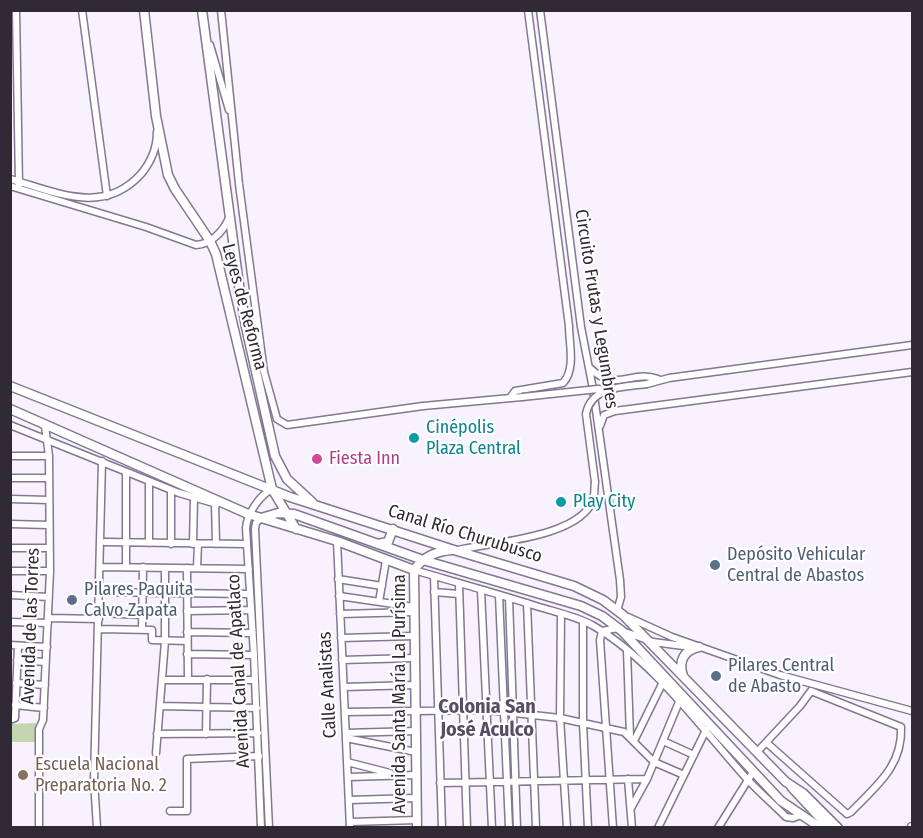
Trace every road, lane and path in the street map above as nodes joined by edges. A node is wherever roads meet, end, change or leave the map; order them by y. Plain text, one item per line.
1 (16, 10) edge
2 (82, 10) edge
3 (144, 10) edge
4 (202, 10) edge
5 (220, 10) edge
6 (528, 10) edge
7 (540, 10) edge
8 (204, 24) junction
9 (156, 116) junction
10 (232, 122) junction
11 (10, 179) edge
12 (19, 185) junction
13 (10, 186) edge
14 (107, 196) junction
15 (230, 216) junction
16 (210, 241) junction
17 (912, 345) edge
18 (590, 368) junction
19 (912, 372) edge
20 (659, 379) junction
21 (10, 386) edge
22 (606, 390) junction
23 (510, 398) junction
24 (10, 409) edge
25 (10, 424) edge
26 (45, 426) junction
27 (599, 429) junction
28 (48, 441) junction
29 (10, 456) edge
30 (50, 456) junction
31 (102, 461) junction
32 (126, 472) junction
33 (10, 478) edge
34 (49, 478) junction
35 (149, 481) junction
36 (272, 489) junction
37 (171, 490) junction
38 (194, 498) junction
39 (10, 499) edge
40 (49, 500) junction
41 (215, 503) junction
42 (317, 506) junction
43 (234, 507) junction
44 (285, 513) junction
45 (250, 514) junction
46 (261, 518) junction
47 (10, 524) edge
48 (49, 525) junction
49 (296, 529) junction
50 (393, 529) junction
51 (337, 541) junction
52 (105, 542) dead end
53 (125, 543) junction
54 (149, 543) junction
55 (171, 544) junction
56 (196, 544) junction
57 (216, 544) junction
58 (246, 544) junction
59 (378, 544) junction
60 (10, 548) edge
61 (50, 548) junction
62 (454, 550) junction
63 (386, 560) junction
64 (423, 560) junction
65 (99, 567) junction
66 (126, 567) junction
67 (143, 567) junction
68 (165, 568) junction
69 (188, 568) junction
70 (197, 568) junction
71 (249, 569) junction
72 (414, 570) junction
73 (10, 571) edge
74 (50, 571) junction
75 (434, 576) junction
76 (338, 579) junction
77 (249, 581) junction
78 (257, 582) junction
79 (459, 584) junction
80 (382, 586) junction
81 (481, 590) junction
82 (434, 591) junction
83 (99, 592) junction
84 (142, 592) junction
85 (165, 593) junction
86 (188, 593) junction
87 (250, 594) junction
88 (459, 594) junction
89 (10, 595) edge
90 (499, 595) junction
91 (339, 596) junction
92 (49, 597) junction
93 (509, 598) junction
94 (379, 602) junction
95 (527, 603) junction
96 (251, 610) junction
97 (414, 610) junction
98 (188, 611) junction
99 (617, 611) junction
100 (340, 614) junction
101 (561, 614) junction
102 (142, 615) junction
103 (99, 616) junction
104 (602, 616) junction
105 (48, 620) junction
106 (583, 621) junction
107 (10, 622) edge
108 (99, 629) junction
109 (142, 630) junction
110 (620, 630) junction
111 (602, 631) junction
112 (188, 632) junction
113 (252, 633) junction
114 (414, 636) junction
115 (341, 638) junction
116 (648, 640) junction
117 (165, 641) junction
118 (188, 641) junction
119 (14, 645) edge
120 (47, 647) junction
121 (698, 647) junction
122 (627, 651) junction
123 (188, 654) junction
124 (254, 655) junction
125 (414, 658) junction
126 (17, 660) junction
127 (342, 660) junction
128 (45, 662) junction
129 (13, 672) edge
130 (684, 676) junction
131 (188, 679) junction
132 (207, 679) junction
133 (162, 680) junction
134 (255, 680) junction
135 (810, 682) junction
136 (16, 683) junction
137 (663, 684) junction
138 (45, 685) junction
139 (415, 685) junction
140 (344, 687) junction
141 (811, 691) junction
142 (13, 697) edge
143 (680, 702) junction
144 (15, 705) junction
145 (160, 706) junction
146 (207, 706) junction
147 (44, 708) junction
148 (257, 708) junction
149 (438, 710) junction
150 (464, 710) junction
151 (486, 710) junction
152 (415, 711) junction
153 (504, 711) junction
154 (912, 711) edge
155 (345, 712) junction
156 (513, 712) junction
157 (530, 714) junction
158 (560, 717) junction
159 (11, 720) edge
160 (583, 723) junction
161 (606, 728) junction
162 (706, 730) junction
163 (416, 731) junction
164 (258, 733) junction
165 (157, 734) junction
166 (206, 734) junction
167 (346, 736) junction
168 (632, 739) junction
169 (663, 741) junction
170 (767, 743) junction
171 (416, 752) junction
172 (156, 753) dead end
173 (760, 754) junction
174 (694, 755) junction
175 (259, 756) junction
176 (347, 762) junction
177 (654, 762) junction
178 (399, 775) junction
179 (416, 775) junction
180 (684, 775) junction
181 (750, 775) junction
182 (348, 777) junction
183 (609, 779) junction
184 (628, 779) junction
185 (647, 779) junction
186 (533, 780) junction
187 (564, 780) junction
188 (585, 780) junction
189 (507, 781) junction
190 (516, 781) junction
191 (440, 783) junction
192 (466, 783) junction
193 (489, 783) junction
194 (763, 783) junction
195 (789, 785) junction
196 (416, 798) junction
197 (349, 800) junction
198 (837, 807) junction
199 (630, 808) junction
200 (170, 811) dead end
201 (801, 815) junction
202 (825, 823) edge
203 (417, 824) edge
204 (350, 825) edge
205 (39, 828) edge
206 (97, 828) edge
207 (261, 828) edge
208 (269, 828) edge
209 (442, 828) edge
210 (467, 828) edge
211 (492, 828) edge
212 (509, 828) edge
213 (517, 828) edge
214 (536, 828) edge
215 (567, 828) edge
216 (588, 828) edge
217 (613, 828) edge
218 (632, 828) edge
219 (658, 828) edge
220 (718, 828) edge
221 (838, 828) edge

1 - 12 street
2 - 14 street
3 - 9 main road, Leyes de Reforma
4 - 8 main road
5 - 10 street
6 - 23 street
7 - 18 street, Circuito Frutas y Legumbres
8 - 10 street
8 - 15 main road
9 - 14 street
9 - 16 main road, Leyes de Reforma
10 - 23 street
11 - 12 street
12 - 13 street
12 - 14 street
12 - 16 street
15 - 16 street
15 - 42 main road
16 - 36 main road, Leyes de Reforma
17 - 20 street
18 - 20 street
18 - 27 street, Circuito Frutas y Legumbres
19 - 27 street
20 - 22 street, bridge
21 - 36 main road, Canal Río Churubusco
22 - 23 street, bridge
22 - 62 street, bridge
24 - 26 main road, Canal Río Churubusco
25 - 28 street, Canal Río Churubusco
26 - 28 street, Avenida de las Torres
26 - 43 main road, Canal Río Churubusco
27 - 99 street, Circuito Frutas y Legumbres
28 - 30 street, Avenida de las Torres
28 - 31 street, Canal Río Churubusco
29 - 30 street
30 - 34 street, Avenida de las Torres
31 - 32 street, Canal Río Churubusco
31 - 65 street
32 - 35 street, Canal Río Churubusco
32 - 53 street
33 - 34 street
34 - 40 street, Avenida de las Torres
35 - 37 street, Canal Río Churubusco
35 - 54 street
36 - 42 main road, Canal Río Churubusco
36 - 44 main road, Leyes de Reforma
36 - 45 street
37 - 38 street, Canal Río Churubusco
37 - 55 street
38 - 41 street, Canal Río Churubusco
38 - 56 street
39 - 40 street
40 - 48 street, Avenida de las Torres
41 - 43 street, Canal Río Churubusco
41 - 57 street
42 - 50 main road, Canal Río Churubusco
43 - 45 main road, Canal Río Churubusco
44 - 46 main road, Canal Río Churubusco
44 - 49 main road, Leyes de Reforma
44 - 59 main road, Canal Río Churubusco
45 - 46 main road, Canal Río Churubusco
45 - 58 street, Avenida Canal de Apatlaco
46 - 49 main road, Canal Río Churubusco
46 - 78 street, Avenida Canal de Apatlaco
47 - 48 street
48 - 61 street, Avenida de las Torres
49 - 51 main road, Canal Río Churubusco
50 - 59 main road
50 - 62 main road, Canal Río Churubusco
51 - 63 main road, Canal Río Churubusco
51 - 76 street, Calle Analistas
52 - 53 street
53 - 54 street
53 - 66 street
54 - 55 street
55 - 56 street
56 - 57 street
56 - 70 street
57 - 58 street
58 - 71 street, Avenida Canal de Apatlaco
59 - 64 main road, Canal Río Churubusco
60 - 61 street
61 - 74 street, Avenida de las Torres
62 - 64 main road, Avenida Santa María La Purísima
62 - 99 main road, Canal Río Churubusco
63 - 72 main road, Canal Río Churubusco
63 - 80 street
64 - 72 main road, Avenida Santa María La Purísima
64 - 104 main road, Canal Río Churubusco
65 - 66 street
65 - 83 street
66 - 67 street
67 - 68 street
67 - 84 street
68 - 69 street
68 - 85 street
69 - 70 street
69 - 86 street
70 - 71 street
71 - 77 street, Avenida Canal de Apatlaco
72 - 75 street, Canal Río Churubusco
72 - 97 main road, Avenida Santa María La Purísima
73 - 74 street
74 - 92 street, Avenida de las Torres
75 - 79 street, Canal Río Churubusco
75 - 82 street
76 - 80 street
76 - 91 street, Calle Analistas
77 - 78 street
77 - 87 street, Avenida Canal de Apatlaco
78 - 208 street, Avenida Canal de Apatlaco
79 - 81 street, Canal Río Churubusco
79 - 88 street
80 - 94 street
81 - 90 street, Canal Río Churubusco
81 - 151 street
82 - 88 street
82 - 149 street
83 - 84 street
83 - 103 street
84 - 85 street
84 - 102 street
85 - 86 street
85 - 117 street
86 - 87 street
86 - 98 street
87 - 96 street, Avenida Canal de Apatlaco
88 - 150 street
89 - 92 street
90 - 93 street, Canal Río Churubusco
90 - 153 street
91 - 94 street
91 - 100 street, Calle Analistas
92 - 105 street, Avenida de las Torres
93 - 95 street, Canal Río Churubusco
93 - 156 street
94 - 97 street
95 - 101 street, Canal Río Churubusco
95 - 157 street
96 - 98 street
96 - 113 street, Avenida Canal de Apatlaco
97 - 100 street
97 - 114 main road, Avenida Santa María La Purísima
98 - 112 street
99 - 104 main road
99 - 116 main road, Canal Río Churubusco
99 - 121 street
100 - 115 street, Calle Analistas
101 - 106 street, Canal Río Churubusco
101 - 158 street
102 - 103 street
102 - 109 street
103 - 105 street
103 - 108 street
104 - 110 main road, Canal Río Churubusco
105 - 107 street
105 - 120 street, Avenida de las Torres
106 - 111 street, Canal Río Churubusco
106 - 160 street
108 - 109 street
108 - 206 street
109 - 117 street
110 - 111 street
110 - 116 street
110 - 181 main road, Canal Río Churubusco
111 - 122 street, Canal Río Churubusco
111 - 161 street
112 - 113 street
112 - 118 street
113 - 124 street, Avenida Canal de Apatlaco
114 - 115 street
114 - 125 main road, Avenida Santa María La Purísima
115 - 127 street, Calle Analistas
116 - 121 street
116 - 130 main road, Canal Río Churubusco
117 - 118 street
117 - 133 street
118 - 123 street
119 - 120 street
119 - 126 street
120 - 128 street, Avenida de las Torres
121 - 130 main road
121 - 135 street
122 - 137 street, Canal Río Churubusco
122 - 168 street
123 - 124 street
123 - 131 street
124 - 134 street, Avenida Canal de Apatlaco
125 - 127 street
125 - 139 main road, Avenida Santa María La Purísima
126 - 128 street
126 - 129 street
127 - 140 street, Calle Analistas
128 - 138 street, Avenida de las Torres
129 - 136 street
130 - 173 main road, Canal Río Churubusco
131 - 132 street
131 - 133 street
132 - 134 street
132 - 146 street
133 - 145 street
134 - 148 street, Avenida Canal de Apatlaco
135 - 141 street
135 - 154 street
136 - 138 street
136 - 142 street
137 - 143 street, Canal Río Churubusco
137 - 168 street
138 - 147 street, Avenida de las Torres
139 - 140 street
139 - 152 main road, Avenida Santa María La Purísima
140 - 155 street, Calle Analistas
141 - 170 street
141 - 198 street
142 - 144 street
143 - 162 street, Canal Río Churubusco
143 - 169 street
144 - 147 street
144 - 159 street
145 - 146 street
145 - 165 street
146 - 148 street
146 - 166 street
147 - 205 street, Avenida de las Torres
148 - 164 street, Avenida Canal de Apatlaco
149 - 150 street
149 - 152 street
149 - 191 street
150 - 151 street
150 - 192 street
151 - 153 street
151 - 193 street
152 - 155 street
152 - 163 main road, Avenida Santa María La Purísima
153 - 156 street
153 - 189 street
155 - 167 street, Calle Analistas
156 - 157 street
156 - 190 street
157 - 158 street
157 - 186 street
158 - 160 street
158 - 187 street
160 - 161 street
160 - 188 street
161 - 168 street
161 - 183 street
162 - 174 street
162 - 181 street, Canal Río Churubusco
163 - 167 street
163 - 171 main road, Avenida Santa María La Purísima
164 - 166 street
164 - 175 street, Avenida Canal de Apatlaco
165 - 166 street
165 - 172 street
167 - 171 street
167 - 176 street, Calle Analistas
168 - 177 street
169 - 174 street
169 - 177 street
170 - 173 street
170 - 198 street
171 - 179 main road, Avenida Santa María La Purísima
173 - 181 main road
173 - 195 main road, Canal Río Churubusco
174 - 180 street
175 - 200 street
175 - 207 street, Avenida Canal de Apatlaco
176 - 178 street
176 - 182 street, Calle Analistas
177 - 180 street
177 - 185 street
178 - 179 street
178 - 182 street
179 - 196 main road, Avenida Santa María La Purísima
180 - 219 street
181 - 194 main road, Canal Río Churubusco
181 - 201 street, Canal Río Churubusco
181 - 220 street
182 - 197 street, Calle Analistas
183 - 184 street
183 - 188 street
183 - 217 street
184 - 185 street
184 - 199 street
185 - 199 street
186 - 187 street
186 - 190 street
186 - 214 street
187 - 188 street
187 - 215 street
188 - 216 street
189 - 190 street
189 - 193 street
189 - 212 street
190 - 213 street
191 - 192 street
191 - 209 street
192 - 193 street
192 - 210 street
193 - 211 street
194 - 195 main road
194 - 201 main road, Canal Río Churubusco
195 - 202 highway
196 - 197 street
196 - 203 main road, Avenida Santa María La Purísima
197 - 204 street, Calle Analistas
198 - 202 street
199 - 218 street
201 - 202 main road, Canal Río Churubusco
202 - 221 main road, Canal Río Churubusco
203 - 204 street

